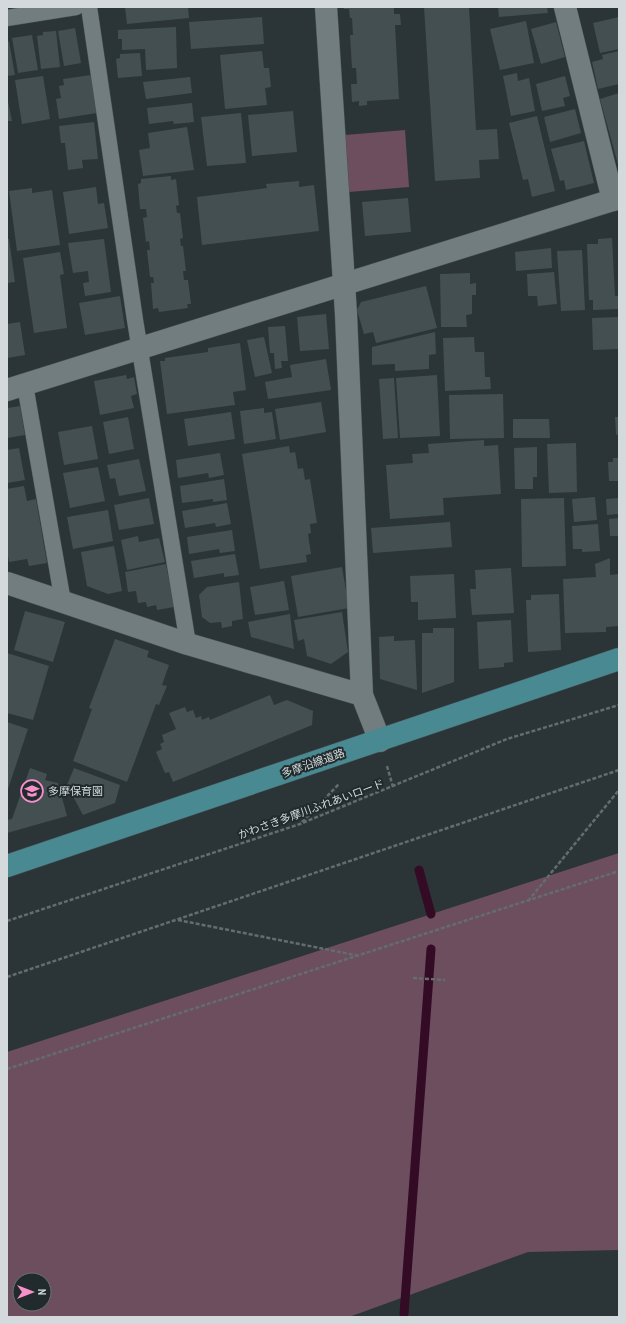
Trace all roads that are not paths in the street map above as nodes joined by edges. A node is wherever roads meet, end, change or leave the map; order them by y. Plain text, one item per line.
1 (76, 7) edge
2 (89, 7) edge
3 (326, 7) edge
4 (565, 7) edge
5 (7, 18) edge
6 (616, 199) edge
7 (345, 284) junction
8 (139, 349) junction
9 (16, 388) edge
10 (7, 583) edge
11 (63, 602) junction
12 (188, 644) junction
13 (619, 659) edge
14 (362, 695) junction
15 (380, 741) junction
16 (7, 865) edge

1 - 5 lane
2 - 8 lane
3 - 7 street
4 - 6 street
6 - 7 street
7 - 8 street
7 - 14 street
8 - 9 street
8 - 12 lane
9 - 11 lane
10 - 11 street
11 - 12 street
12 - 14 street
13 - 15 main road, 多摩沿線道路
14 - 15 street
15 - 16 main road, 多摩沿線道路

